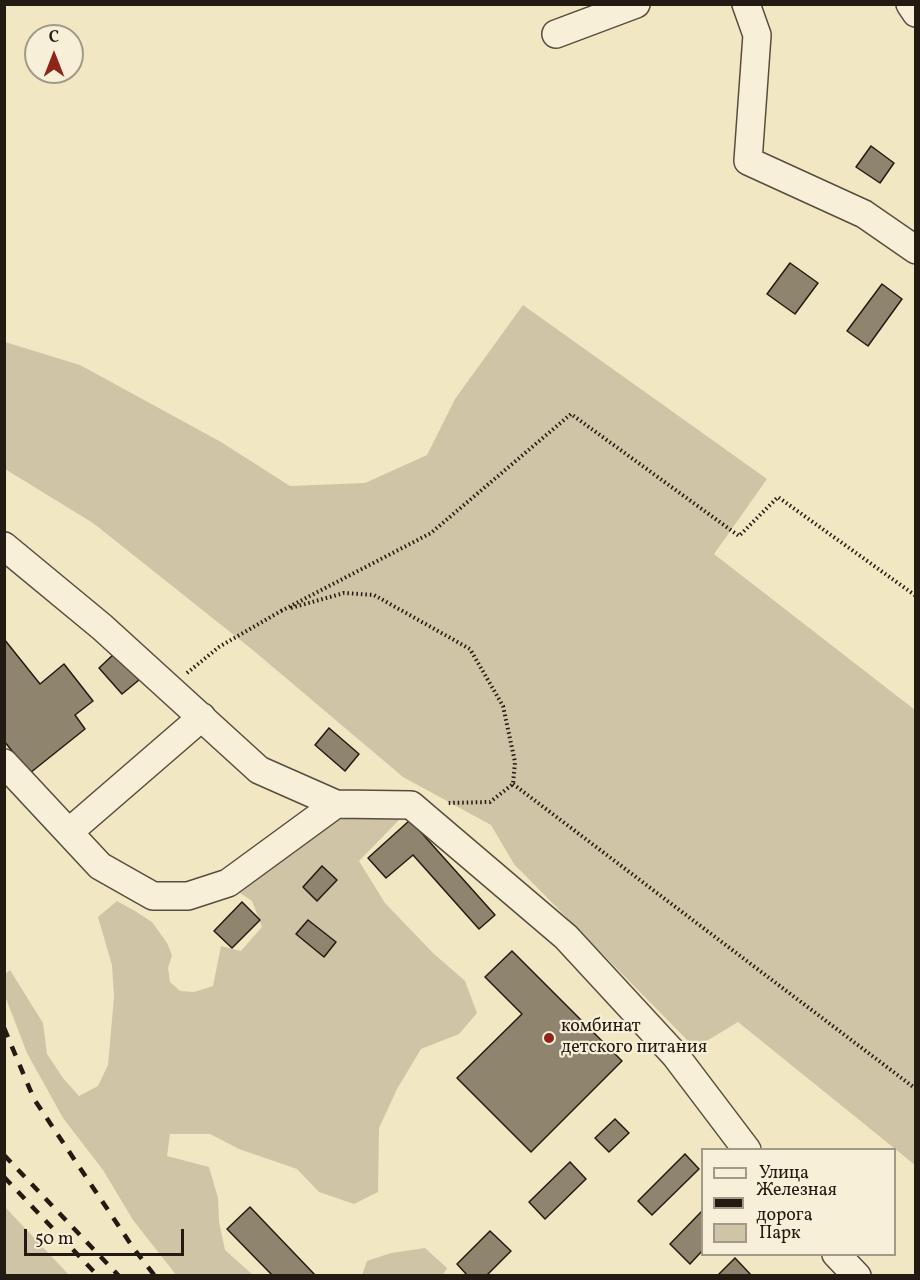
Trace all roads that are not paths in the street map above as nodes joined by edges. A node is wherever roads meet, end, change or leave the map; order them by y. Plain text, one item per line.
1 (636, 4) edge
2 (746, 4) edge
3 (910, 4) edge
4 (915, 13) edge
5 (556, 34) dead end
6 (915, 250) edge
7 (4, 546) edge
8 (202, 717) junction
9 (4, 763) edge
10 (336, 804) junction
11 (69, 832) junction
12 (746, 1148) edge
13 (838, 1256) edge
14 (857, 1275) edge

1 - 5 lane
2 - 6 lane
3 - 4 lane
7 - 8 lane
8 - 10 lane
8 - 11 lane
9 - 11 lane
10 - 11 lane
10 - 12 lane
13 - 14 lane

